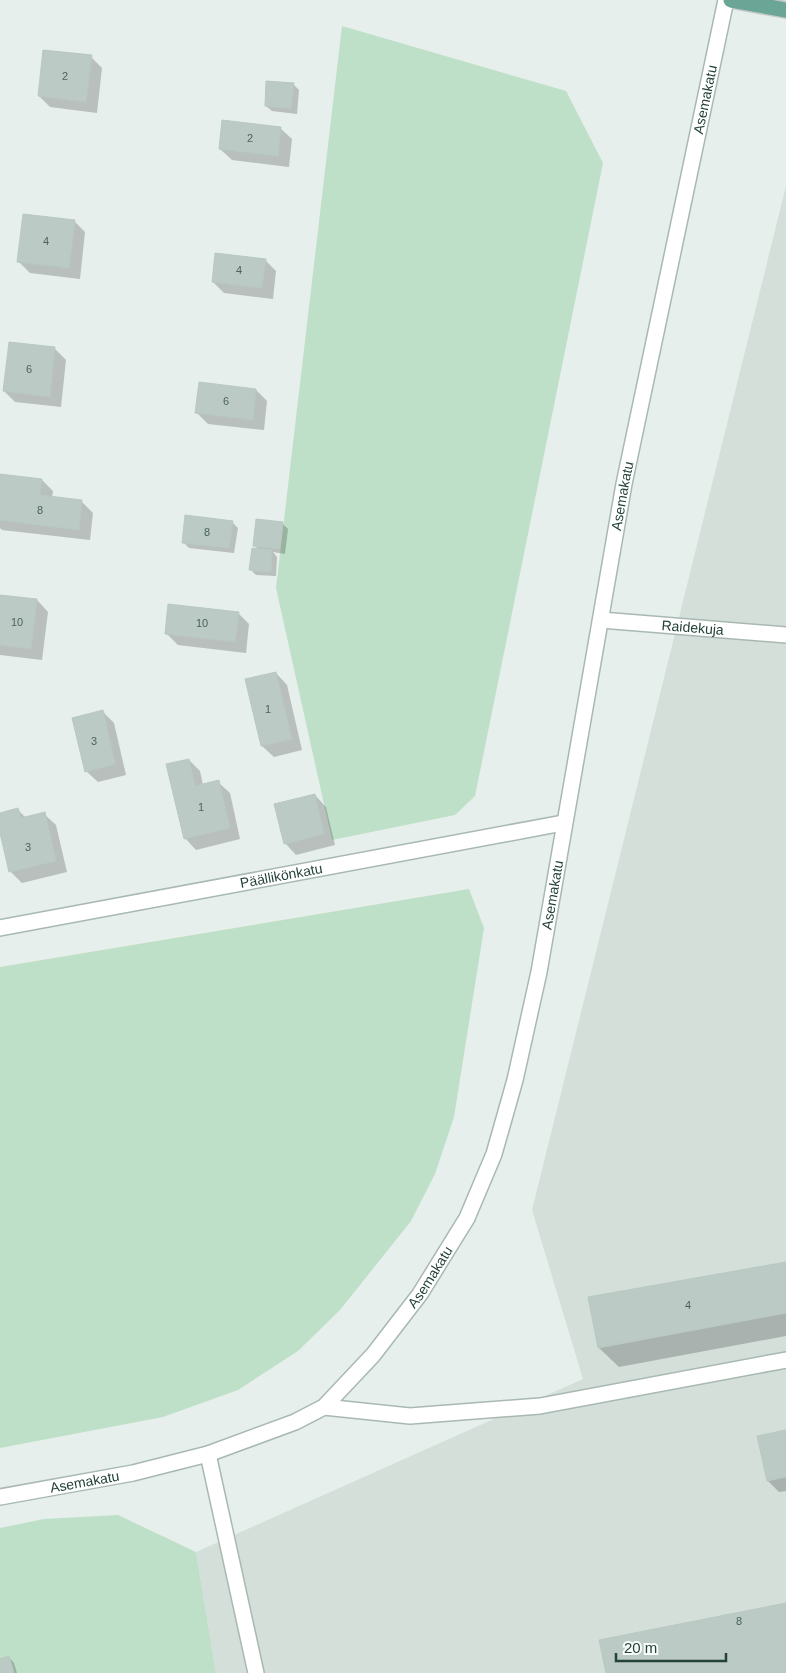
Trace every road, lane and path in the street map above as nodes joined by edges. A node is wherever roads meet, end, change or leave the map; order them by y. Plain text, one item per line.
1 (726, 0) edge
2 (731, 0) edge
3 (786, 10) edge
4 (601, 620) junction
5 (786, 635) edge
6 (563, 823) junction
7 (0, 928) edge
8 (786, 1360) edge
9 (324, 1407) junction
10 (208, 1454) junction
11 (0, 1498) edge
12 (256, 1673) edge

1 - 4 street, Asemakatu
2 - 3 main road
4 - 5 street, Raidekuja
4 - 6 street, Asemakatu
6 - 7 street, Päällikönkatu
6 - 9 street, Asemakatu
8 - 9 street
9 - 10 street, Asemakatu
10 - 11 street, Asemakatu
10 - 12 street

